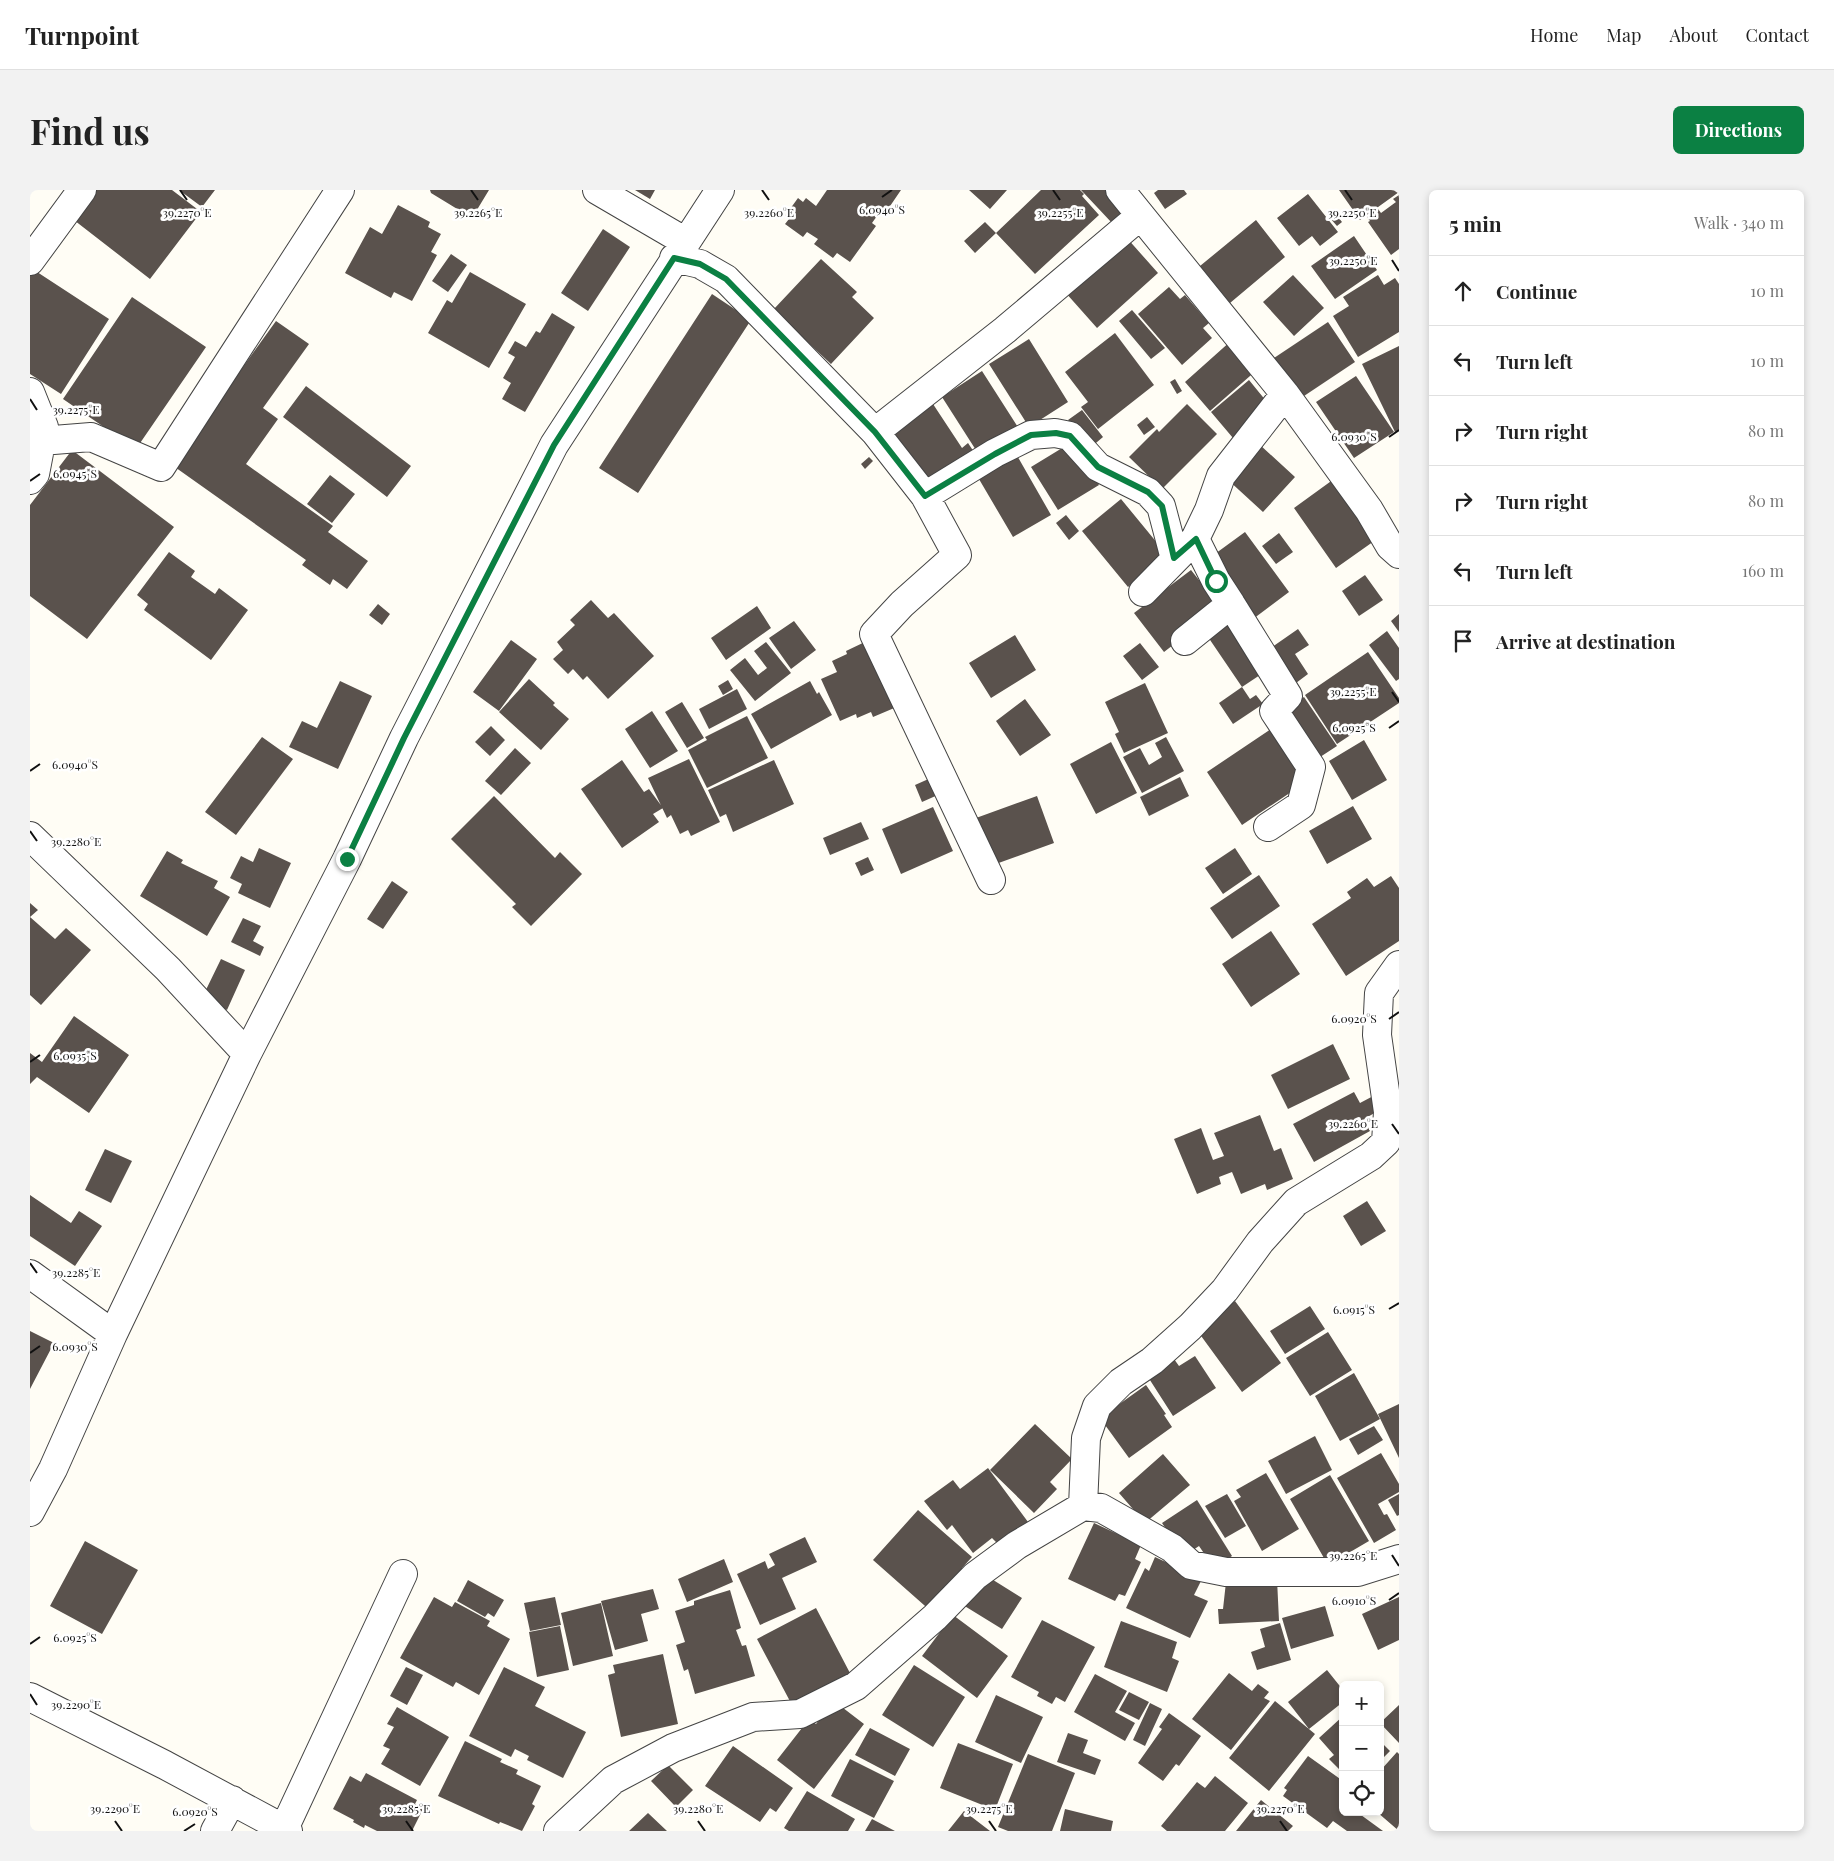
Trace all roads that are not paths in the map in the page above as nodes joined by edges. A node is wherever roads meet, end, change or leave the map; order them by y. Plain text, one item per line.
1 (82, 190) edge
2 (340, 190) edge
3 (597, 190) edge
4 (720, 190) edge
5 (1120, 190) edge
6 (1140, 216) junction
7 (680, 250) junction
8 (30, 261) edge
9 (30, 392) edge
10 (1285, 394) junction
11 (875, 432) junction
12 (41, 441) junction
13 (30, 480) edge
14 (925, 496) junction
15 (1196, 539) junction
16 (1399, 554) edge
17 (1174, 558) junction
18 (1143, 592) dead end
19 (1231, 604) junction
20 (1185, 641) dead end
21 (1268, 827) dead end
22 (30, 836) edge
23 (991, 880) dead end
24 (1399, 965) edge
25 (247, 1054) junction
26 (30, 1274) edge
27 (113, 1334) junction
28 (1083, 1506) junction
29 (30, 1512) edge
30 (1399, 1558) edge
31 (403, 1574) dead end
32 (30, 1697) edge
33 (232, 1800) junction
34 (564, 1829) edge
35 (286, 1830) edge
36 (215, 1831) edge

1 - 8 street
2 - 12 street
3 - 7 street
4 - 7 street
5 - 6 street
6 - 10 street
6 - 11 street
7 - 11 street
7 - 25 street
9 - 12 street
10 - 15 street
10 - 16 street
11 - 14 street
12 - 13 street
14 - 17 street
14 - 23 street
15 - 17 street
15 - 19 street
17 - 18 street
19 - 20 street
19 - 21 street
22 - 25 street
24 - 28 street
25 - 27 street
26 - 27 street
27 - 29 street
28 - 30 street
28 - 34 street
31 - 35 street
32 - 33 street
33 - 35 street
33 - 36 street

